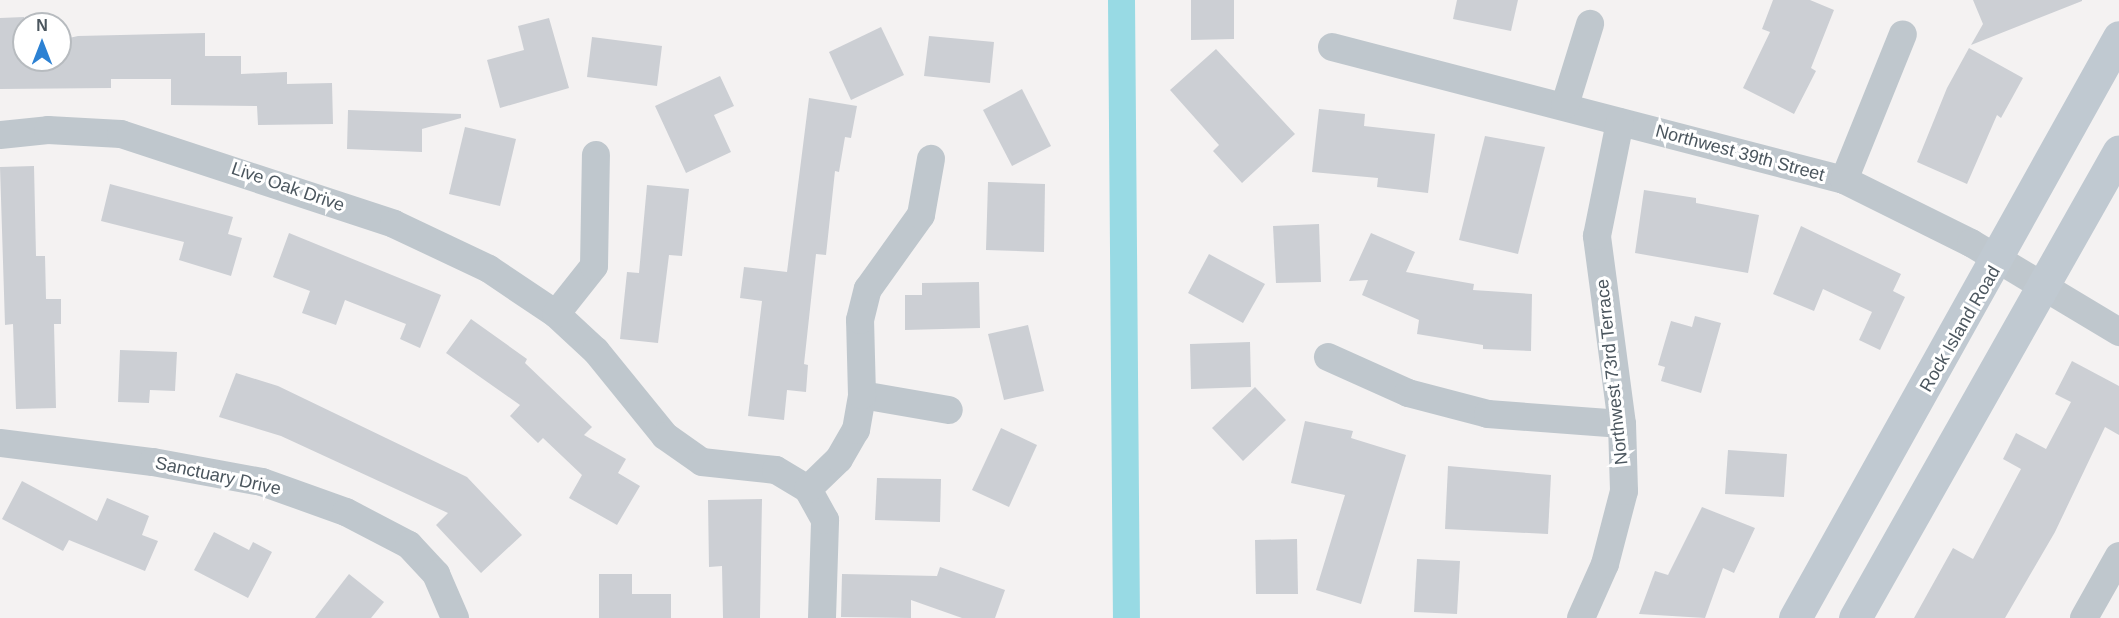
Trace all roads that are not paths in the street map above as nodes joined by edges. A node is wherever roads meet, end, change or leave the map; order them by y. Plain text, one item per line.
1 (1590, 24) dead end
2 (1903, 34) dead end
3 (2119, 37) edge
4 (1332, 47) dead end
5 (1565, 105) junction
6 (1620, 122) junction
7 (0, 135) edge
8 (2119, 151) edge
9 (596, 155) dead end
10 (931, 159) dead end
11 (1844, 180) junction
12 (1999, 259) junction
13 (2044, 287) junction
14 (556, 314) junction
15 (2119, 332) edge
16 (1328, 357) dead end
17 (862, 395) junction
18 (949, 410) dead end
19 (1622, 424) junction
20 (0, 443) edge
21 (808, 489) junction
22 (2119, 556) edge
23 (455, 618) edge
24 (822, 618) edge
25 (1581, 618) edge
26 (1796, 618) edge
27 (1855, 618) edge
28 (2084, 618) edge

1 - 5 street
2 - 11 street
3 - 12 main road, Rock Island Road
4 - 5 street, Northwest 39th Street
5 - 6 street, Northwest 39th Street
6 - 11 street, Northwest 39th Street
6 - 19 street, Northwest 73rd Terrace
7 - 14 street, Live Oak Drive
8 - 13 main road
9 - 14 street
10 - 17 street
11 - 12 street, Northwest 39th Street
12 - 13 street, Northwest 39th Street
12 - 26 main road, Rock Island Road
13 - 15 street, Northwest 39th Street
13 - 27 main road
14 - 21 street, Live Oak Drive
16 - 19 street
17 - 18 street
17 - 21 street
19 - 25 street, Northwest 73rd Terrace
20 - 23 street, Sanctuary Drive
21 - 24 street
22 - 28 street

